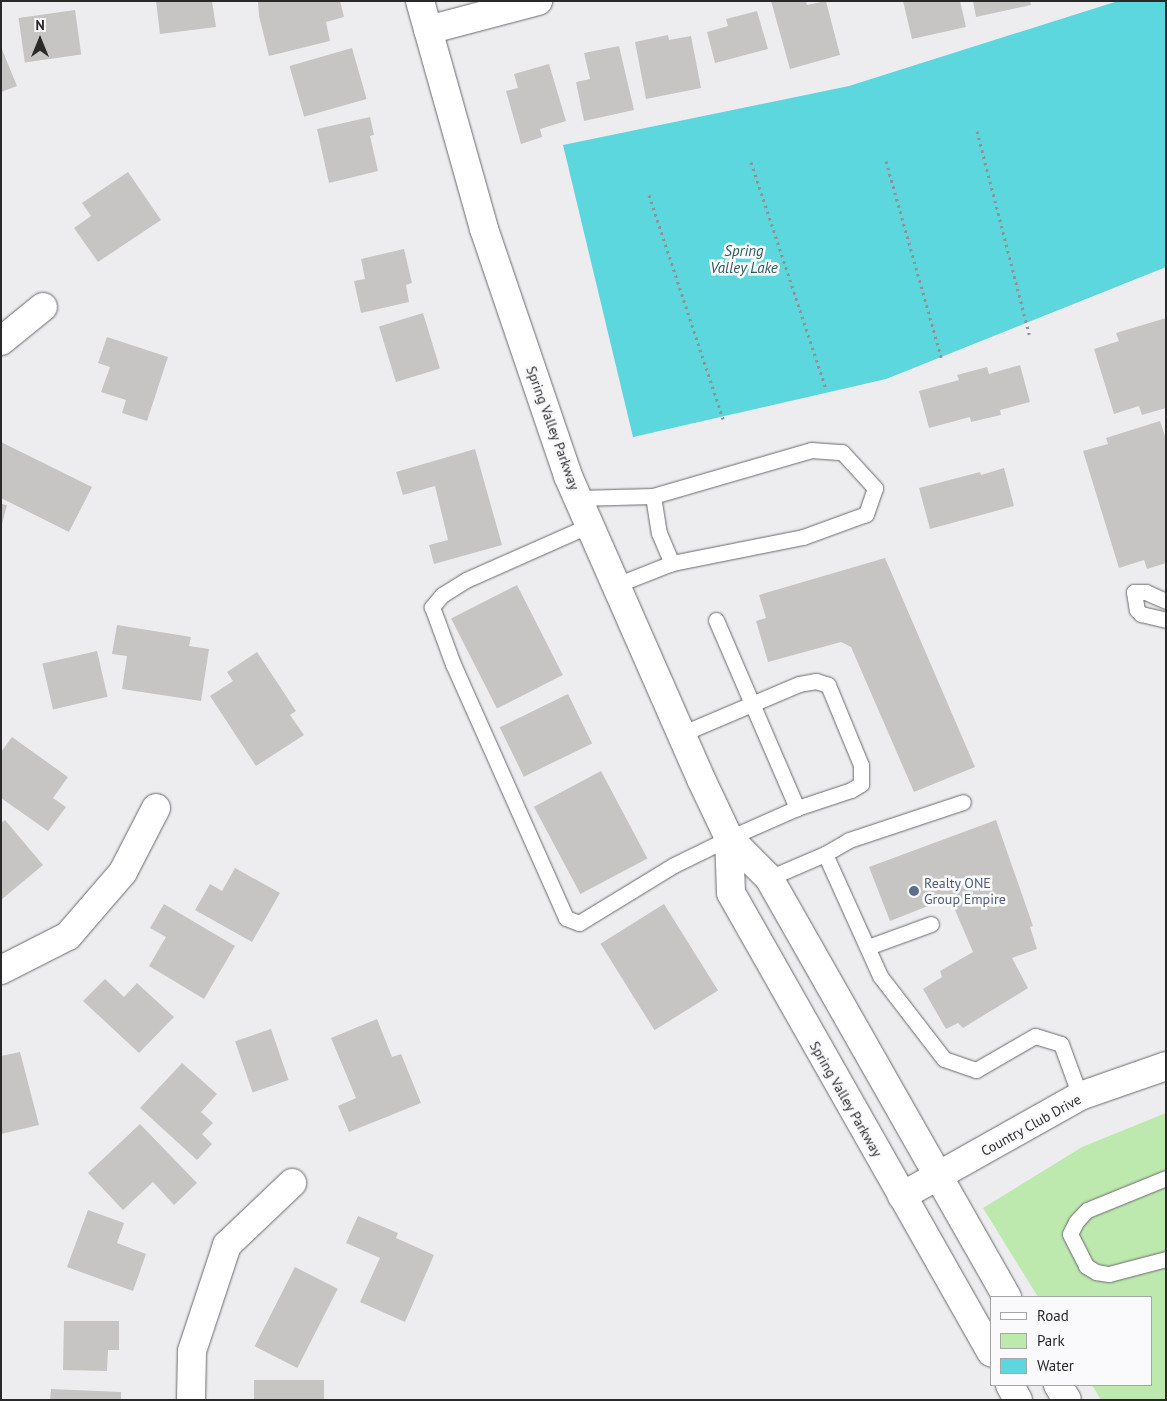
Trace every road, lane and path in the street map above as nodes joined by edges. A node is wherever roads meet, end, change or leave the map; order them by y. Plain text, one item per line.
1 (420, 1) edge
2 (538, 1) edge
3 (428, 30) junction
4 (978, 131) dead end
5 (886, 161) dead end
6 (750, 162) dead end
7 (649, 194) dead end
8 (43, 307) dead end
9 (1029, 334) dead end
10 (1, 340) edge
11 (941, 357) dead end
12 (826, 389) dead end
13 (723, 419) dead end
14 (654, 496) junction
15 (578, 498) junction
16 (590, 525) junction
17 (672, 563) junction
18 (616, 585) junction
19 (1166, 601) edge
20 (716, 620) dead end
21 (1166, 620) edge
22 (750, 704) junction
23 (681, 734) junction
24 (963, 802) dead end
25 (156, 808) dead end
26 (797, 808) junction
27 (729, 838) junction
28 (825, 854) junction
29 (769, 878) junction
30 (931, 924) dead end
31 (868, 948) junction
32 (1, 970) edge
33 (1166, 1066) edge
34 (1080, 1096) junction
35 (938, 1177) junction
36 (1166, 1178) edge
37 (292, 1183) dead end
38 (902, 1196) junction
39 (1166, 1259) edge
40 (1007, 1296) edge
41 (990, 1350) edge
42 (1011, 1386) edge
43 (1059, 1386) edge
44 (191, 1400) edge
45 (1018, 1400) edge
46 (1067, 1400) edge

1 - 3 street, Spring Valley Parkway
2 - 3 street
3 - 15 street, Spring Valley Parkway
4 - 9 path
5 - 11 path
6 - 12 path
7 - 13 path
8 - 10 street
14 - 15 lane
14 - 17 lane
14 - 17 lane
15 - 16 street, Spring Valley Parkway
16 - 18 street, Spring Valley Parkway
16 - 27 lane
17 - 18 lane
18 - 23 street, Spring Valley Parkway
19 - 21 lane
20 - 22 lane
22 - 23 lane
22 - 26 lane
22 - 26 lane
23 - 27 street, Spring Valley Parkway
24 - 28 lane
25 - 32 street
26 - 27 lane
27 - 29 street, Spring Valley Parkway
27 - 38 street, Spring Valley Parkway
28 - 29 lane
28 - 31 lane
29 - 35 street, Spring Valley Parkway
30 - 31 lane
31 - 34 lane
33 - 34 street, Country Club Drive
34 - 35 street, Country Club Drive
35 - 38 street, Country Club Drive
35 - 40 street, Spring Valley Parkway
36 - 39 lane
37 - 44 street
38 - 41 street, Spring Valley Parkway
42 - 45 street
43 - 46 street

